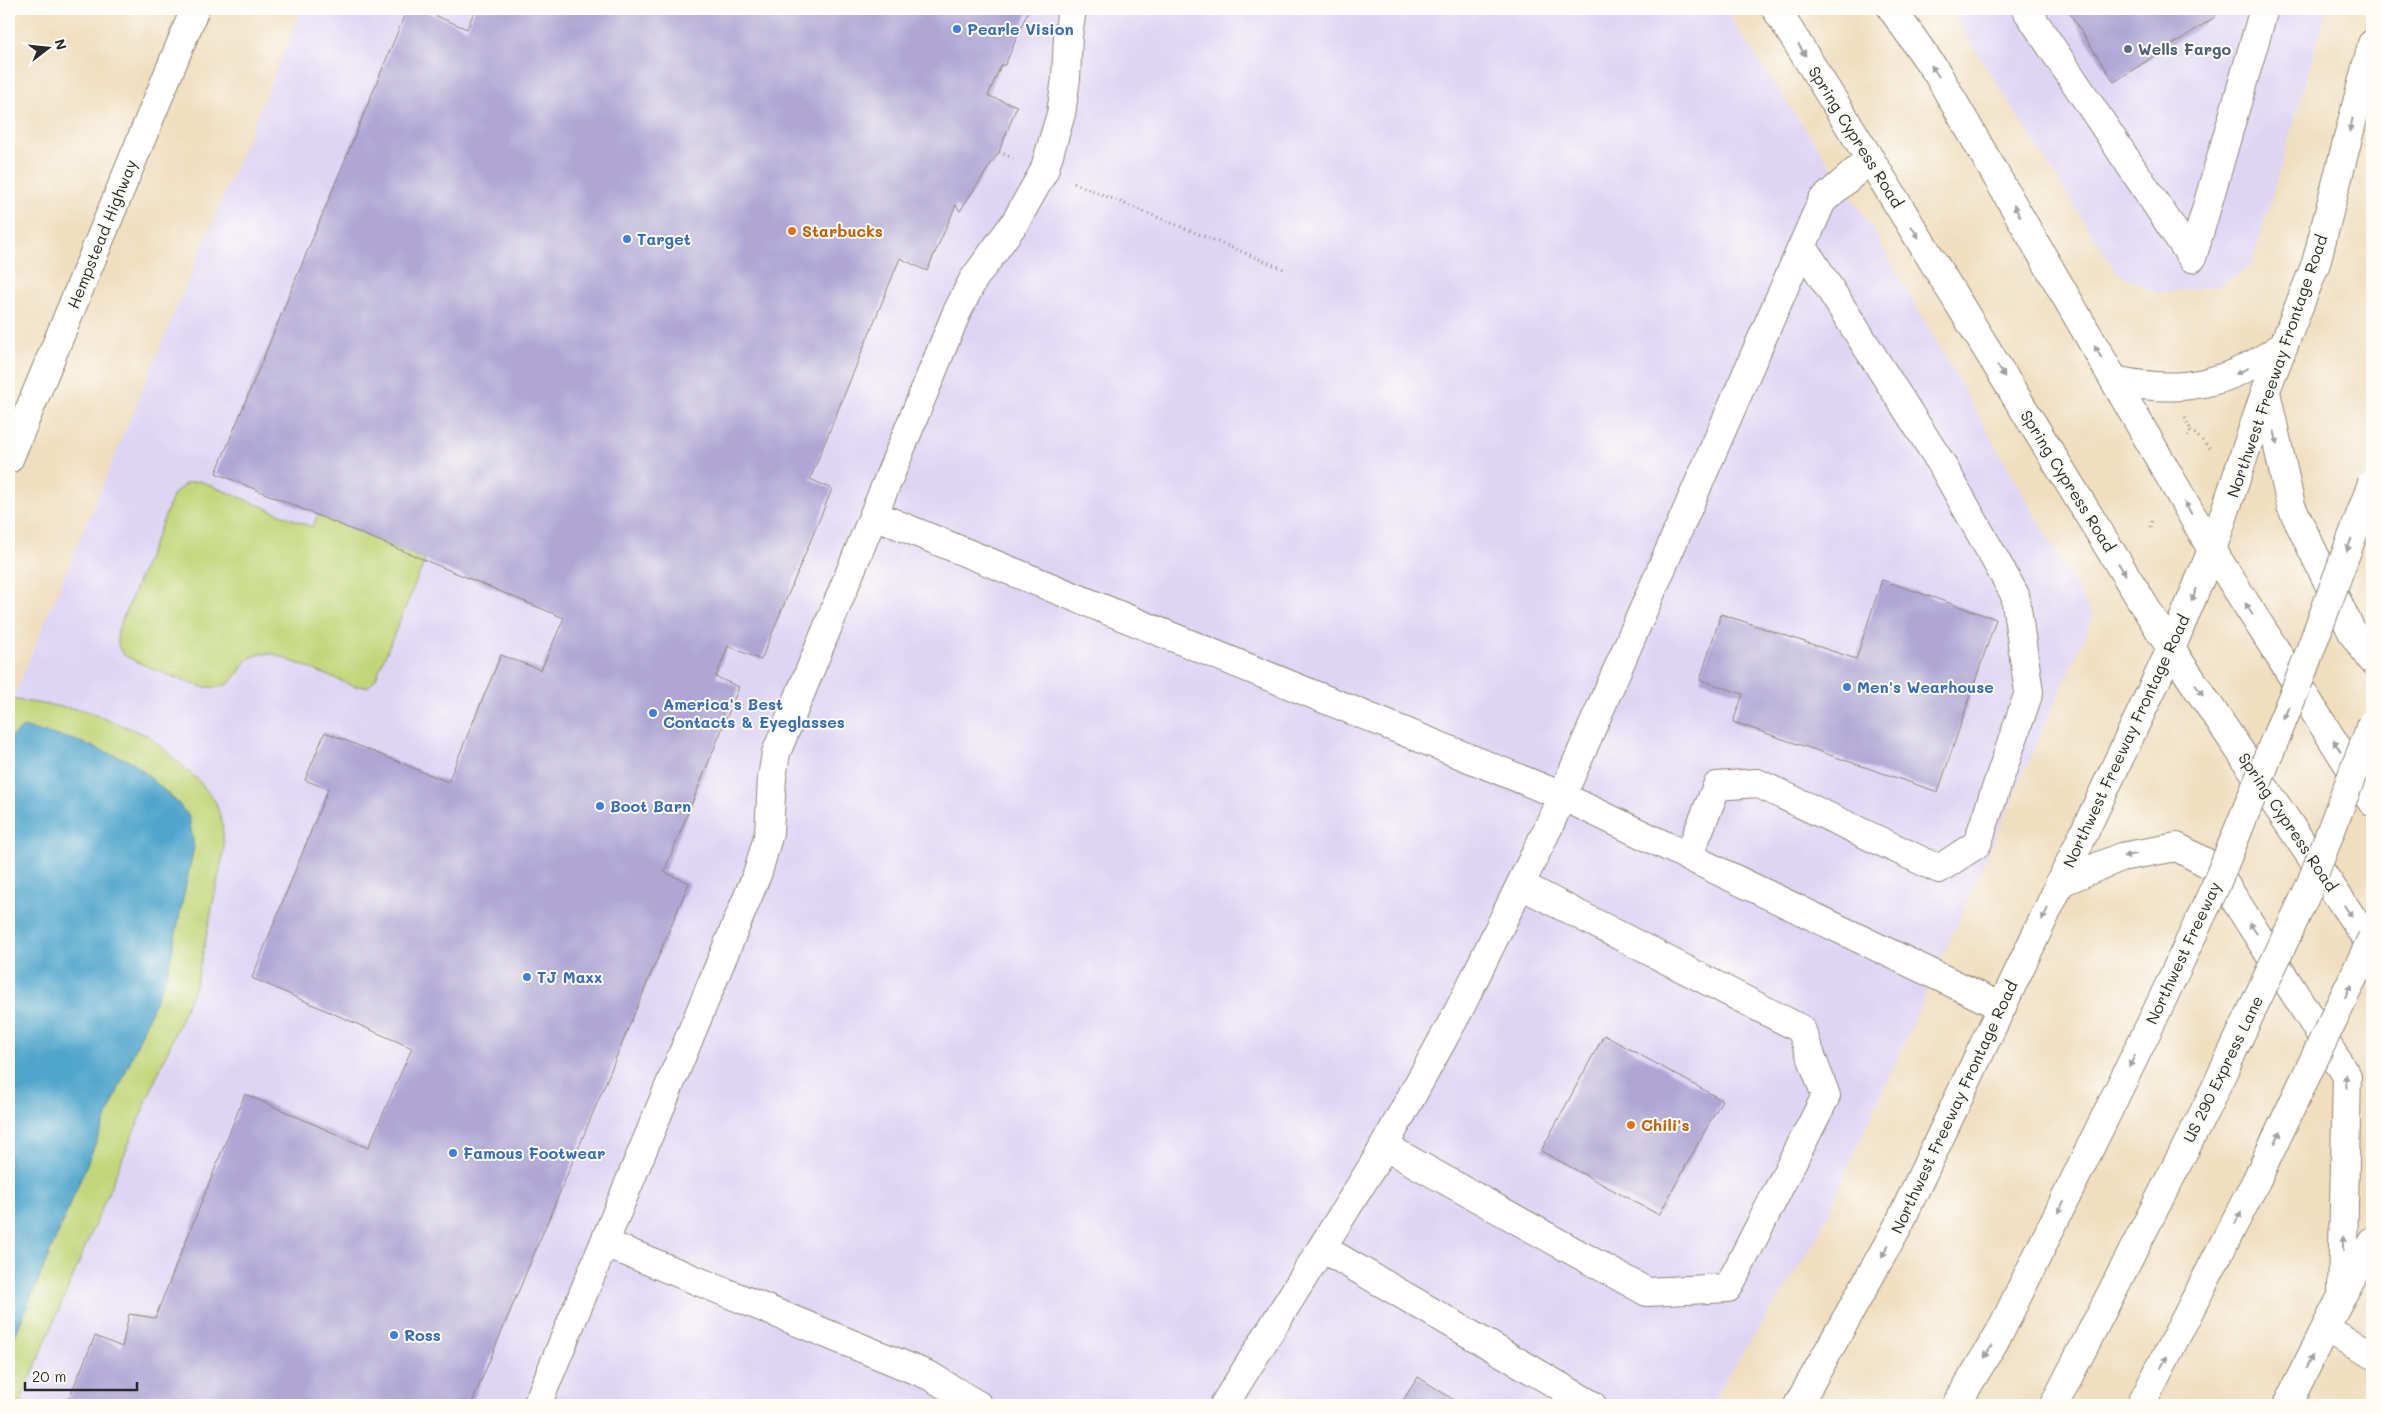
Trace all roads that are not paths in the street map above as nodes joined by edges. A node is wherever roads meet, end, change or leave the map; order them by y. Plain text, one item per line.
1 (195, 9) edge
2 (1072, 9) edge
3 (1776, 9) edge
4 (1892, 9) edge
5 (2026, 9) edge
6 (2264, 9) edge
7 (2372, 44) edge
8 (1870, 159) junction
9 (1802, 247) junction
10 (2284, 345) junction
11 (2114, 380) junction
12 (2266, 390) junction
13 (9, 459) edge
14 (2372, 483) edge
15 (874, 515) junction
16 (2212, 550) junction
17 (2171, 649) junction
18 (2372, 660) edge
19 (2372, 723) edge
20 (1562, 796) junction
21 (2372, 802) edge
22 (1688, 857) junction
23 (2059, 883) junction
24 (1521, 885) junction
25 (2372, 938) edge
26 (2372, 947) edge
27 (2002, 1007) junction
28 (1384, 1146) junction
29 (2372, 1241) edge
30 (605, 1243) junction
31 (1322, 1248) junction
32 (2342, 1292) junction
33 (2326, 1330) junction
34 (2372, 1354) edge
35 (537, 1405) edge
36 (978, 1405) edge
37 (1224, 1405) edge
38 (1592, 1405) edge
39 (1798, 1405) edge
40 (1956, 1405) edge
41 (2054, 1405) edge
42 (2141, 1405) edge
43 (2286, 1405) edge

1 - 13 main road, Hempstead Highway
2 - 15 main road
3 -> 8 main road, Spring Cypress Road
11 -> 4 main road
5 - 6 main road
7 -> 10 main road, Northwest Freeway Frontage Road
8 - 9 main road
8 -> 17 main road, Spring Cypress Road
9 - 20 main road
9 - 22 main road
10 -> 11 main road
10 - 12 main road, Northwest Freeway Frontage Road
16 -> 11 main road
12 - 16 main road, Northwest Freeway Frontage Road
12 -> 18 main road
14 -> 40 main road, Northwest Freeway, bridge
15 - 20 main road
15 - 30 main road
16 -> 17 main road, Northwest Freeway Frontage Road
21 -> 16 main road
17 - 23 main road, Northwest Freeway Frontage Road
17 -> 26 main road, Spring Cypress Road
19 - 41 main road, US 290 Express Lane, bridge
20 - 22 main road
20 - 24 main road
22 - 27 main road
23 -> 27 main road, Northwest Freeway Frontage Road
32 -> 23 main road
24 - 28 main road
24 - 28 main road
42 -> 25 main road, bridge
27 -> 39 main road, Northwest Freeway Frontage Road
28 - 31 main road
29 - 32 main road
30 - 35 main road
30 - 36 main road
31 - 37 main road
31 - 38 main road
32 - 33 main road
33 - 34 main road
43 -> 33 main road

